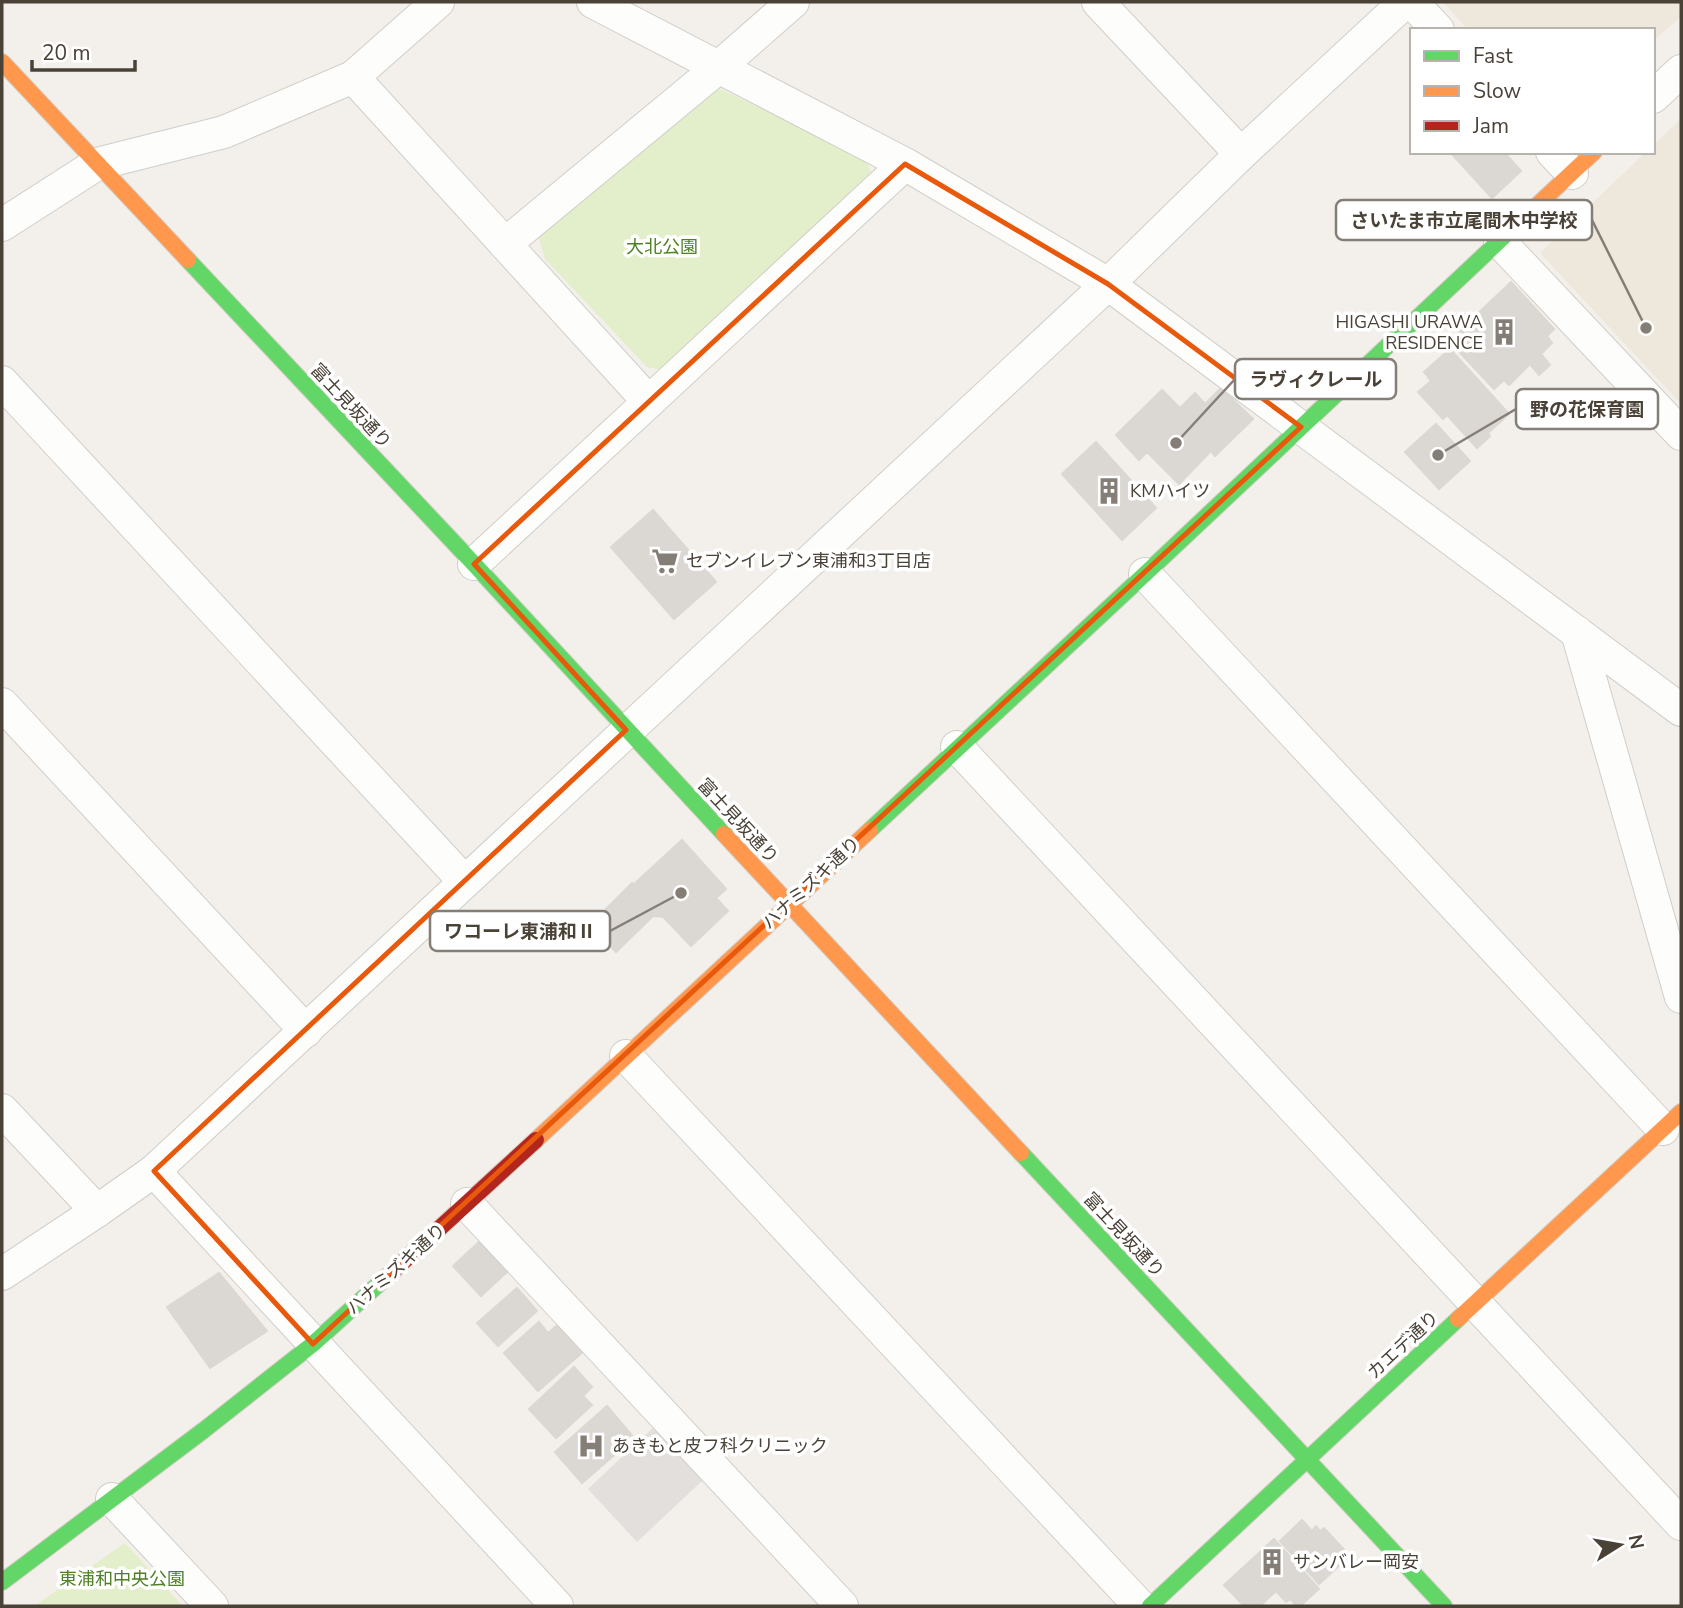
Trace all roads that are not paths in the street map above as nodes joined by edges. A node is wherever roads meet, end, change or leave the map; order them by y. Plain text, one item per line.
1 (438, 2) edge
2 (593, 2) edge
3 (793, 2) edge
4 (1098, 2) edge
5 (1405, 2) edge
6 (1412, 2) edge
7 (1436, 28) edge
8 (2, 62) edge
9 (719, 67) junction
10 (1681, 71) edge
11 (353, 77) junction
12 (1655, 95) edge
13 (1241, 154) junction
14 (1573, 159) edge
15 (97, 164) junction
16 (905, 164) junction
17 (2, 225) edge
18 (1500, 242) junction
19 (505, 244) junction
20 (1108, 284) junction
21 (2, 382) edge
22 (649, 402) junction
23 (1301, 427) junction
24 (1681, 434) edge
25 (474, 564) junction
26 (1145, 574) junction
27 (1577, 632) junction
28 (2, 704) edge
29 (1681, 710) edge
30 (626, 730) junction
31 (957, 747) junction
32 (464, 881) junction
33 (789, 903) junction
34 (1681, 997) edge
35 (306, 1031) junction
36 (626, 1056) junction
37 (2, 1110) edge
38 (1672, 1120) edge
39 (154, 1171) junction
40 (467, 1204) junction
41 (97, 1211) junction
42 (2, 1274) edge
43 (1477, 1303) junction
44 (313, 1344) junction
45 (1307, 1460) junction
46 (112, 1499) junction
47 (1681, 1524) edge
48 (2, 1582) edge
49 (212, 1606) edge
50 (557, 1606) edge
51 (842, 1606) edge
52 (1140, 1606) edge
53 (1150, 1606) edge
54 (1444, 1606) edge

1 - 11 street
2 - 9 street
3 - 9 street
4 - 13 street
5 - 13 street
6 - 7 street
8 - 15 street, 富士見坂通り
9 - 16 street
9 - 19 street
10 - 12 street
11 - 15 street
11 - 19 street
13 - 20 street
14 - 18 street, ハナミズキ通り
15 - 17 street
15 - 25 street, 富士見坂通り
16 - 20 street
16 - 22 street
18 - 23 street, ハナミズキ通り
18 - 24 street
19 - 22 street
20 - 23 street
20 - 30 street
21 - 32 street
22 - 25 street
23 - 26 street, ハナミズキ通り
23 - 27 street
25 - 30 street, 富士見坂通り
26 - 31 street, ハナミズキ通り
26 - 38 street
27 - 29 street
27 - 34 street
28 - 35 street
30 - 32 street
30 - 33 street, 富士見坂通り
31 - 33 street, ハナミズキ通り
31 - 43 street
32 - 35 street
33 - 36 street, ハナミズキ通り
33 - 45 street, 富士見坂通り
35 - 39 street
36 - 40 street, ハナミズキ通り
36 - 52 street
37 - 41 street
38 - 43 street, カエデ通り
39 - 41 street
39 - 44 street
40 - 44 street, ハナミズキ通り
40 - 51 street
41 - 42 street
43 - 45 street, カエデ通り
43 - 47 street
44 - 46 street, ハナミズキ通り
44 - 50 street
45 - 53 street, カエデ通り
45 - 54 street, 富士見坂通り
46 - 48 street, ハナミズキ通り
46 - 49 street

